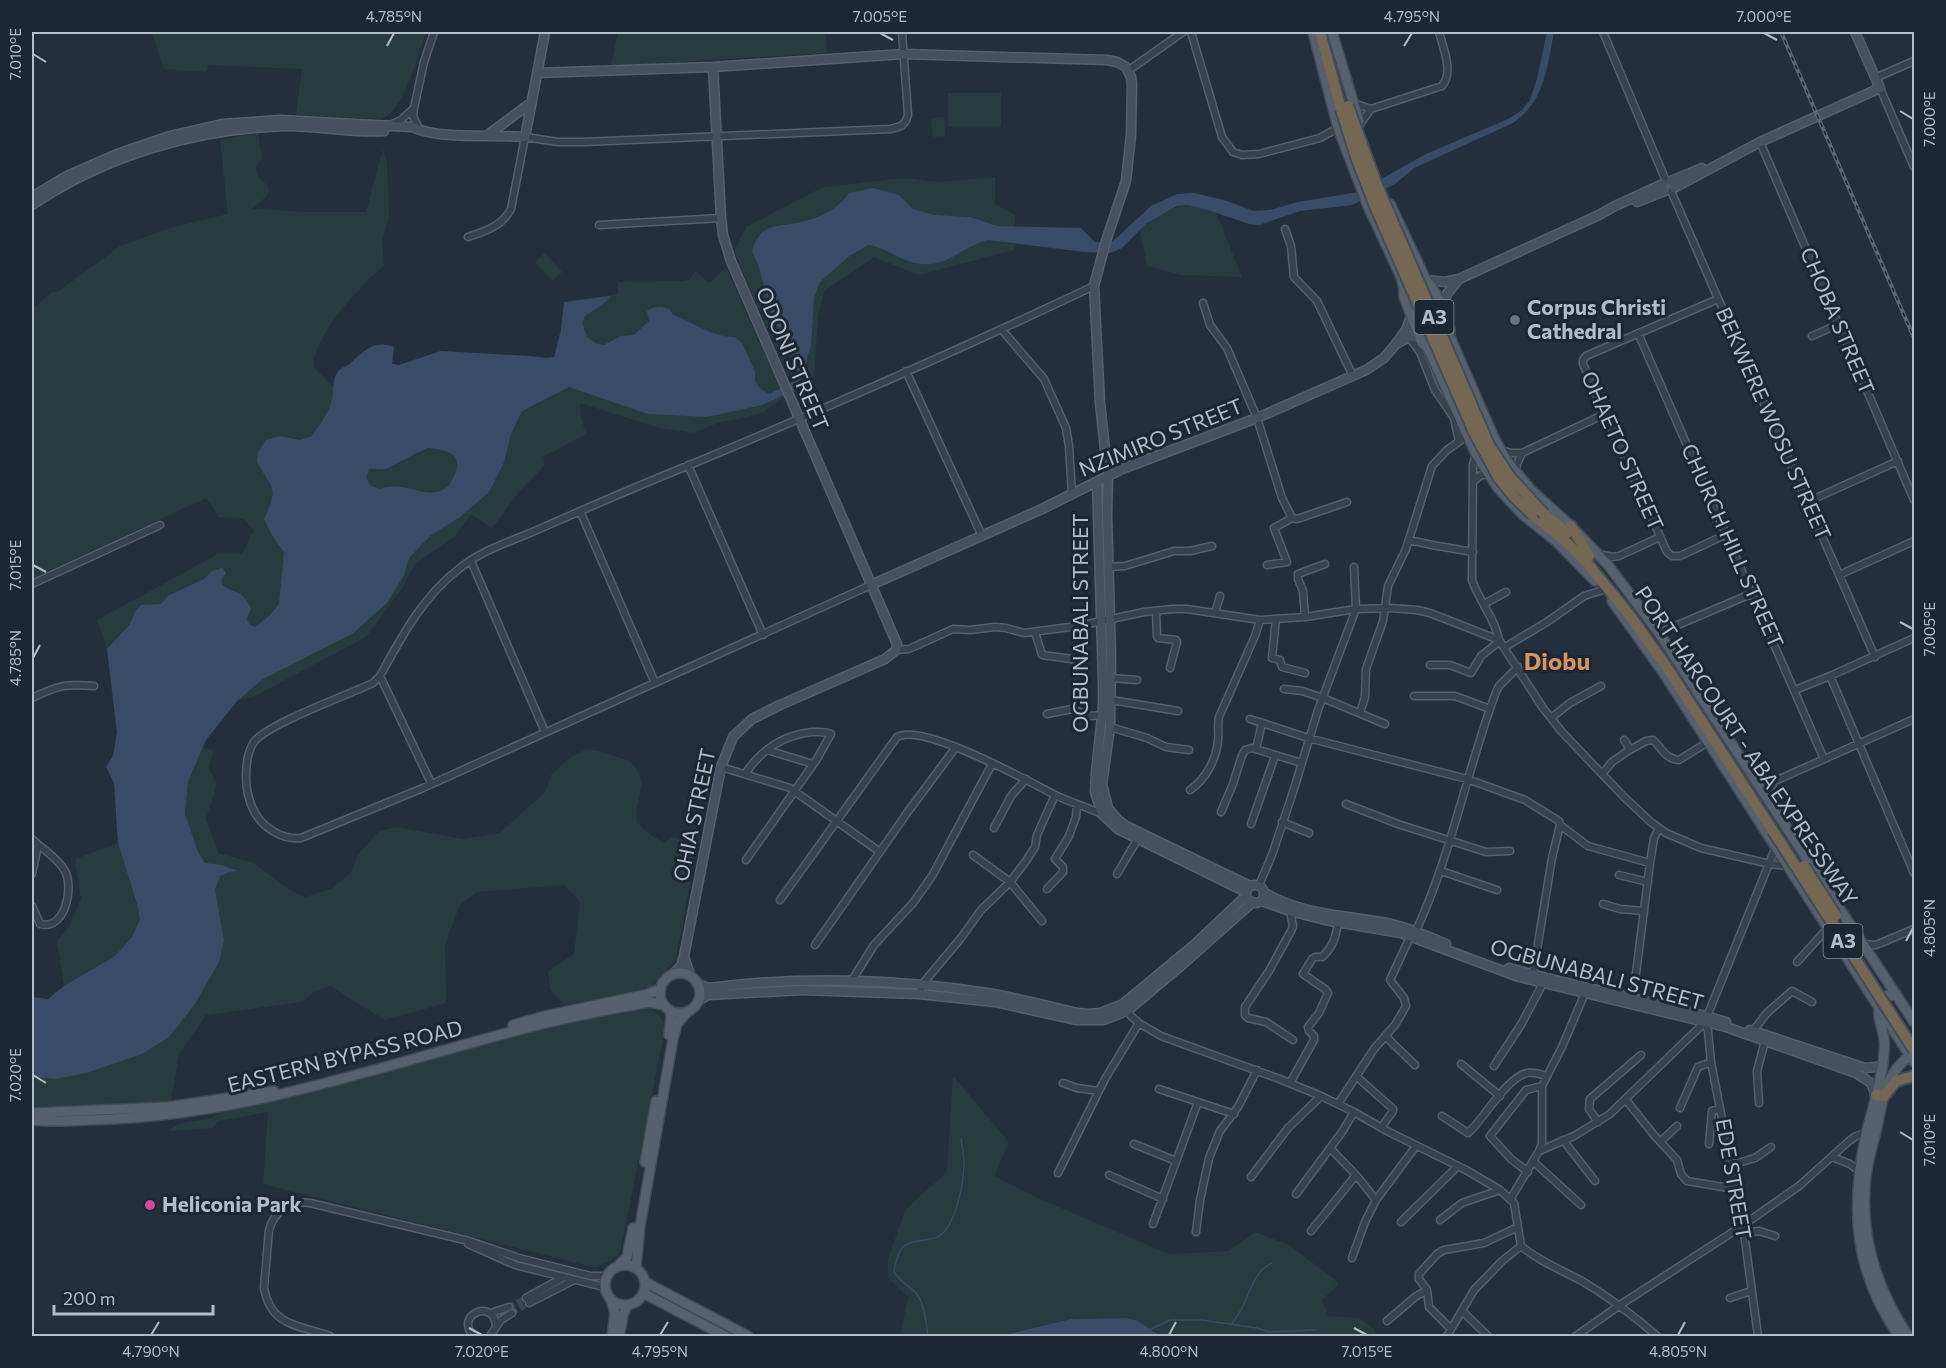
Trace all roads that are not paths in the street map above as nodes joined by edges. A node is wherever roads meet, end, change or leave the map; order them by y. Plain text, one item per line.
1 (434, 32) edge
2 (545, 32) edge
3 (902, 32) edge
4 (1184, 32) edge
5 (1191, 32) edge
6 (1439, 32) edge
7 (1603, 32) edge
8 (1855, 32) edge
9 (1323, 33) edge
10 (903, 54) junction
11 (1914, 61) edge
12 (713, 67) junction
13 (1129, 70) junction
14 (537, 73) junction
15 (1875, 78) junction
16 (1880, 88) junction
17 (532, 102) junction
18 (1347, 106) junction
19 (414, 108) junction
20 (1371, 109) junction
21 (1360, 124) junction
22 (388, 126) junction
23 (1338, 128) junction
24 (419, 130) junction
25 (488, 135) junction
26 (717, 136) junction
27 (525, 137) junction
28 (1760, 142) junction
29 (1914, 167) edge
30 (1668, 186) junction
31 (32, 197) edge
32 (32, 205) edge
33 (721, 218) junction
34 (599, 225) dead end
35 (1285, 229) dead end
36 (468, 237) dead end
37 (1459, 279) junction
38 (1426, 280) junction
39 (1094, 286) junction
40 (1404, 289) junction
41 (1718, 299) junction
42 (1203, 303) dead end
43 (1442, 309) junction
44 (1411, 316) junction
45 (1839, 324) junction
46 (1002, 330) junction
47 (1638, 333) junction
48 (1812, 336) dead end
49 (1409, 337) junction
50 (1450, 337) junction
51 (1421, 340) junction
52 (1395, 345) junction
53 (1428, 348) junction
54 (906, 371) junction
55 (1353, 376) junction
56 (1605, 414) junction
57 (800, 418) junction
58 (1257, 418) junction
59 (1463, 438) junction
60 (1500, 450) junction
61 (1522, 453) junction
62 (1476, 454) junction
63 (1898, 461) junction
64 (688, 465) junction
65 (1516, 473) junction
66 (1489, 475) junction
67 (1108, 477) junction
68 (1474, 481) junction
69 (1098, 482) junction
70 (1084, 489) junction
71 (1072, 494) junction
72 (1914, 500) edge
73 (1347, 502) dead end
74 (1807, 502) junction
75 (1099, 503) junction
76 (580, 511) junction
77 (1292, 518) junction
78 (160, 525) dead end
79 (1571, 526) joint
80 (1727, 534) junction
81 (982, 536) junction
82 (1660, 537) junction
83 (1409, 540) junction
84 (1914, 541) edge
85 (1557, 542) joint
86 (1212, 546) dead end
87 (1473, 552) junction
88 (1593, 554) junction
89 (1619, 556) junction
90 (471, 561) junction
91 (1325, 564) dead end
92 (1267, 565) dead end
93 (1108, 567) junction
94 (1354, 567) dead end
95 (1615, 573) junction
96 (1594, 574) junction
97 (1839, 575) junction
98 (32, 585) edge
99 (871, 585) junction
100 (1603, 590) junction
101 (1506, 592) dead end
102 (1753, 593) junction
103 (1220, 596) dead end
104 (1584, 596) junction
105 (1484, 604) junction
106 (1383, 608) junction
107 (1356, 609) junction
108 (1156, 610) junction
109 (1215, 613) junction
110 (1305, 617) junction
111 (1260, 620) junction
112 (1276, 620) junction
113 (1105, 621) junction
114 (1035, 632) junction
115 (1659, 633) junction
116 (763, 636) junction
117 (1914, 638) edge
118 (1500, 640) junction
119 (1505, 647) junction
120 (896, 650) junction
121 (1875, 657) junction
122 (1079, 660) dead end
123 (1430, 665) dead end
124 (1518, 667) junction
125 (1170, 668) dead end
126 (1305, 673) dead end
127 (380, 676) junction
128 (1830, 676) junction
129 (1111, 678) junction
130 (1137, 680) dead end
131 (655, 683) junction
132 (94, 686) dead end
133 (1601, 686) dead end
134 (1284, 689) dead end
135 (1795, 690) junction
136 (1414, 696) dead end
137 (32, 698) edge
138 (1323, 698) junction
139 (1112, 700) junction
140 (1490, 709) junction
141 (1178, 711) dead end
142 (1360, 713) junction
143 (1047, 714) dead end
144 (1103, 715) junction
145 (1551, 718) junction
146 (1250, 719) dead end
147 (1914, 719) edge
148 (1262, 723) junction
149 (1384, 724) dead end
150 (1110, 727) junction
151 (545, 732) junction
152 (1308, 738) junction
153 (1624, 740) dead end
154 (1708, 742) junction
155 (1858, 743) junction
156 (956, 747) junction
157 (1256, 749) junction
158 (767, 750) junction
159 (1189, 750) dead end
160 (1628, 752) junction
161 (1275, 756) junction
162 (1824, 759) junction
163 (813, 764) junction
164 (992, 764) junction
165 (1302, 764) junction
166 (721, 767) junction
167 (745, 774) junction
168 (1602, 774) junction
169 (1026, 779) junction
170 (1467, 779) junction
171 (1775, 781) junction
172 (1757, 782) junction
173 (431, 783) junction
174 (1190, 790) dead end
175 (795, 791) junction
176 (1055, 795) junction
177 (1766, 795) junction
178 (1097, 800) junction
179 (1346, 804) dead end
180 (1077, 805) junction
181 (1088, 807) junction
182 (1221, 812) dead end
183 (1102, 814) junction
184 (836, 821) junction
185 (1282, 822) junction
186 (1251, 824) dead end
187 (1560, 825) junction
188 (993, 828) dead end
189 (1659, 828) junction
190 (1775, 829) junction
191 (1309, 833) dead end
192 (32, 839) edge
193 (1137, 840) junction
194 (1450, 840) junction
195 (38, 845) junction
196 (1775, 849) junction
197 (1510, 851) dead end
198 (880, 852) junction
199 (973, 855) dead end
200 (746, 860) dead end
201 (1650, 862) junction
202 (1770, 864) junction
203 (1787, 866) junction
204 (1441, 871) junction
205 (1914, 873) edge
206 (32, 874) edge
207 (1117, 874) dead end
208 (1619, 875) dead end
209 (1010, 882) junction
210 (1648, 882) junction
211 (1259, 885) joint
212 (1047, 889) dead end
213 (1497, 890) dead end
214 (1253, 895) junction
215 (780, 900) dead end
216 (1603, 904) dead end
217 (32, 906) edge
218 (1290, 911) junction
219 (1644, 911) junction
220 (1042, 921) dead end
221 (1338, 922) junction
222 (1827, 929) junction
223 (1914, 929) edge
224 (1413, 935) junction
225 (1882, 943) junction
226 (1863, 944) junction
227 (815, 945) dead end
228 (684, 956) junction
229 (1873, 959) junction
230 (1797, 962) dead end
231 (1533, 974) junction
232 (672, 975) junction
233 (694, 980) junction
234 (851, 982) junction
235 (1543, 983) junction
236 (801, 986) junction
237 (661, 988) junction
238 (920, 990) junction
239 (1585, 993) junction
240 (1896, 994) junction
241 (1633, 997) junction
242 (698, 1001) junction
243 (1812, 1002) dead end
244 (1125, 1007) junction
245 (1879, 1007) junction
246 (667, 1008) junction
247 (688, 1011) junction
248 (1706, 1019) junction
249 (1914, 1022) edge
250 (1139, 1023) junction
251 (1753, 1031) junction
252 (1385, 1036) junction
253 (1914, 1037) edge
254 (1293, 1040) dead end
255 (1765, 1041) junction
256 (1913, 1054) edge
257 (1641, 1055) dead end
258 (1711, 1062) junction
259 (1461, 1064) dead end
260 (1883, 1064) junction
261 (1415, 1065) dead end
262 (1494, 1066) dead end
263 (1865, 1068) junction
264 (1257, 1070) junction
265 (1356, 1076) junction
266 (1546, 1076) junction
267 (1914, 1076) edge
268 (1880, 1082) junction
269 (1063, 1083) dead end
270 (1290, 1083) junction
271 (1542, 1086) junction
272 (1159, 1089) dead end
273 (1099, 1091) junction
274 (1322, 1096) junction
275 (1500, 1096) junction
276 (1880, 1096) junction
277 (1626, 1100) junction
278 (1198, 1102) junction
279 (1759, 1102) dead end
280 (1338, 1104) junction
281 (1680, 1108) dead end
282 (1720, 1108) junction
283 (1354, 1112) junction
284 (32, 1113) edge
285 (1234, 1114) junction
286 (1442, 1116) dead end
287 (32, 1120) edge
288 (1598, 1122) junction
289 (1677, 1126) dead end
290 (1381, 1128) junction
291 (1867, 1133) junction
292 (1563, 1140) junction
293 (1660, 1142) junction
294 (1134, 1144) dead end
295 (1709, 1144) dead end
296 (1416, 1146) junction
297 (1771, 1147) dead end
298 (1330, 1148) junction
299 (1539, 1151) junction
300 (1832, 1157) junction
301 (1176, 1161) junction
302 (1534, 1162) junction
303 (1458, 1166) junction
304 (1731, 1166) junction
305 (1859, 1171) junction
306 (1528, 1172) junction
307 (1058, 1173) dead end
308 (1109, 1175) dead end
309 (1356, 1175) junction
310 (1251, 1177) dead end
311 (1595, 1180) dead end
312 (1735, 1189) junction
313 (1500, 1190) junction
314 (1296, 1194) dead end
315 (1511, 1198) junction
316 (1162, 1199) junction
317 (1376, 1200) junction
318 (1581, 1205) dead end
319 (1440, 1220) dead end
320 (1401, 1222) dead end
321 (1153, 1224) dead end
322 (1742, 1226) junction
323 (1518, 1227) junction
324 (1196, 1232) dead end
325 (1311, 1232) dead end
326 (1744, 1233) junction
327 (1775, 1236) dead end
328 (459, 1240) junction
329 (1521, 1246) junction
330 (1352, 1258) dead end
331 (619, 1265) junction
332 (636, 1267) junction
333 (576, 1276) junction
334 (606, 1276) junction
335 (564, 1277) junction
336 (645, 1282) junction
337 (604, 1287) junction
338 (1427, 1290) junction
339 (1751, 1291) junction
340 (643, 1293) junction
341 (1730, 1298) dead end
342 (611, 1300) junction
343 (627, 1305) junction
344 (1620, 1305) junction
345 (1462, 1311) junction
346 (491, 1313) junction
347 (1387, 1321) dead end
348 (496, 1326) junction
349 (1451, 1329) junction
350 (330, 1336) edge
351 (474, 1336) edge
352 (490, 1336) edge
353 (612, 1336) edge
354 (619, 1336) edge
355 (725, 1336) edge
356 (748, 1336) edge
357 (1447, 1336) edge
358 (1488, 1336) edge
359 (1576, 1336) edge
360 (1657, 1336) edge
361 (1758, 1336) edge
362 (1899, 1336) edge
363 (1908, 1336) edge

1 - 19 street
2 - 14 street
3 - 10 street
4 - 13 street
5 - 23 street
6 - 20 street
7 - 30 street, BEKWERE WOSU STREET
8 - 15 street
9 - 18 highway, PORT HARCOURT - ABA EXPRESSWAY / A3
9 - 23 main road
10 - 12 street
10 - 13 street
10 - 26 street
11 - 15 street
12 - 14 street
12 - 26 street, ODONI STREET
13 - 39 street, OGBUNABALI STREET
14 - 17 street
15 - 16 street
16 - 28 street
16 - 29 street
17 - 25 street
17 - 27 street
18 - 20 street
18 - 21 main road
18 - 88 highway, PORT HARCOURT - ABA EXPRESSWAY / A3, bridge
18 - 96 highway, PORT HARCOURT - ABA EXPRESSWAY / A3, bridge
19 - 22 street
19 - 24 street
20 - 21 street
21 - 38 main road
22 - 24 street
22 - 31 street
23 - 40 main road
24 - 25 street
24 - 32 street
25 - 27 street
26 - 27 street
26 - 33 street, ODONI STREET
27 - 36 street
28 - 30 street
28 - 45 street, CHOBA STREET
30 - 37 street
30 - 41 street, BEKWERE WOSU STREET
33 - 34 street
33 - 57 street, ODONI STREET
35 - 55 street
37 - 38 street
37 - 43 street
38 - 40 main road
38 - 43 main road
39 - 46 street
39 - 67 street, OGBUNABALI STREET
40 - 44 main road
41 - 47 street, OHAETO STREET
41 - 74 street, BEKWERE WOSU STREET
42 - 58 street
43 - 50 main road
44 - 51 main road
44 - 52 street, NZIMIRO STREET
45 - 48 street
45 - 63 street, CHOBA STREET
46 - 54 street
46 - 71 street
47 - 56 street, OHAETO STREET
47 - 80 street, CHURCH HILL STREET
49 - 51 street
49 - 52 street
49 - 59 street
50 - 53 main road
50 - 60 main road
51 - 53 main road
52 - 55 street, NZIMIRO STREET
53 - 59 main road
54 - 57 street
54 - 81 street
55 - 58 street, NZIMIRO STREET
56 - 61 street
56 - 82 street, OHAETO STREET
57 - 64 street
57 - 99 street, ODONI STREET
58 - 67 street, NZIMIRO STREET
58 - 77 street
59 - 62 main road
59 - 83 street
60 - 61 street
60 - 65 main road
61 - 65 street
62 - 66 main road
62 - 68 street
63 - 72 street, CHOBA STREET
63 - 74 street
64 - 76 street
64 - 116 street
65 - 79 main road
66 - 68 street
66 - 85 main road
67 - 69 street, NZIMIRO STREET
67 - 93 street, OGBUNABALI STREET
68 - 87 street
69 - 70 street, NZIMIRO STREET
69 - 75 street, OGBUNABALI STREET
70 - 71 street, NZIMIRO STREET
70 - 75 street
71 - 81 street, NZIMIRO STREET
73 - 77 street
74 - 97 street, BEKWERE WOSU STREET
75 - 113 street, OGBUNABALI STREET
76 - 90 street
76 - 131 street
77 - 92 street
78 - 98 street
79 - 88 highway
80 - 82 street, OHAETO STREET
80 - 102 street, CHURCH HILL STREET
81 - 99 street, NZIMIRO STREET
82 - 89 street
83 - 87 street
83 - 106 street
84 - 97 street
85 - 96 highway
86 - 93 street
87 - 105 street
88 - 89 street
88 - 95 main road
88 - 190 highway, PORT HARCOURT - ABA EXPRESSWAY / A3
89 - 95 street
90 - 127 street
90 - 151 street
91 - 110 street
93 - 113 street, OGBUNABALI STREET
94 - 107 street
95 - 115 main road
96 - 100 main road
96 - 104 street
96 - 190 highway, PORT HARCOURT - ABA EXPRESSWAY / A3
97 - 121 street, BEKWERE WOSU STREET
99 - 116 street
99 - 120 street, ODONI STREET
100 - 104 street
100 - 154 main road
101 - 105 street
102 - 115 street
102 - 135 street, CHURCH HILL STREET
103 - 109 street
104 - 119 street
105 - 118 street
106 - 107 street
106 - 118 street
106 - 142 street
107 - 110 street
107 - 138 street
108 - 109 street
108 - 113 street
108 - 125 street
109 - 111 street
110 - 112 street
111 - 112 street
111 - 174 street
112 - 126 street
113 - 114 street
113 - 129 street, OGBUNABALI STREET
113 - 144 street, OGBUNABALI STREET
114 - 120 street
114 - 122 street
115 - 172 main road
116 - 131 street
117 - 121 street
118 - 119 street
118 - 123 street
119 - 124 street
120 - 166 street, OHIA STREET
121 - 128 street
124 - 140 street
124 - 145 street
127 - 173 street
127 - 173 street
128 - 135 street
128 - 155 street
129 - 130 street
129 - 139 street, OGBUNABALI STREET
131 - 151 street
132 - 137 street
133 - 145 street
134 - 138 street
135 - 162 street, CHURCH HILL STREET
136 - 140 street
138 - 142 street
138 - 152 street
139 - 141 street
139 - 150 street, OGBUNABALI STREET
140 - 170 street
142 - 149 street
143 - 144 street
144 - 178 street, OGBUNABALI STREET
145 - 168 street
146 - 148 street
147 - 155 street
148 - 152 street
148 - 157 street
150 - 159 street
150 - 214 street, OGBUNABALI STREET
151 - 173 street
152 - 165 street
152 - 170 street
153 - 160 street
154 - 160 street
154 - 196 main road
155 - 162 street
155 - 205 street
156 - 164 street
156 - 184 street
156 - 198 street
157 - 161 street
157 - 182 street
158 - 163 street
158 - 163 street
158 - 167 street
160 - 168 street
161 - 165 street
161 - 186 street
162 - 171 street
163 - 175 street
164 - 169 street
164 - 234 street
165 - 185 street
166 - 167 street
166 - 228 street, OHIA STREET
167 - 175 street
168 - 189 street
169 - 176 street
169 - 188 street
170 - 187 street
170 - 194 street
171 - 172 street
171 - 177 street
172 - 177 main road
175 - 184 street
175 - 200 street
176 - 180 street
176 - 209 street
177 - 226 main road
178 - 181 street
178 - 183 street, OGBUNABALI STREET
179 - 194 street
180 - 181 street
180 - 212 street
181 - 183 street
183 - 193 street, OGBUNABALI STREET
184 - 198 street
184 - 215 street
185 - 191 street
185 - 211 street
187 - 201 street
187 - 231 street
189 - 201 street
189 - 202 street
190 - 253 highway, PORT HARCOURT - ABA EXPRESSWAY / A3, bridge
190 - 256 highway, PORT HARCOURT - ABA EXPRESSWAY / A3, bridge
192 - 195 street
193 - 207 street
193 - 214 street, OGBUNABALI STREET
194 - 197 street
194 - 204 street
195 - 206 street
195 - 217 street
196 - 202 street
196 - 203 main road
198 - 227 street
199 - 209 street
201 - 210 street
202 - 203 street
202 - 248 street
203 - 222 main road
204 - 213 street
204 - 224 street
208 - 210 street
209 - 220 street
209 - 238 street
210 - 219 street
211 - 214 street
214 - 218 street, OGBUNABALI STREET
214 - 224 street, OGBUNABALI STREET
214 - 244 street
216 - 219 street
218 - 221 street, OGBUNABALI STREET
218 - 254 street
219 - 241 street
221 - 224 street, OGBUNABALI STREET
221 - 270 street
222 - 230 street
222 - 245 main road
223 - 225 street
224 - 231 street, OGBUNABALI STREET
224 - 235 street, OGBUNABALI STREET
224 - 252 street
225 - 226 street
225 - 229 street
226 - 229 main road
228 - 232 street, OHIA STREET
228 - 233 street
229 - 240 main road
231 - 241 street, OGBUNABALI STREET
232 - 233 main road
232 - 237 main road
233 - 236 street
233 - 242 main road
234 - 236 street
234 - 238 street
235 - 239 street, OGBUNABALI STREET
235 - 262 street
236 - 238 street
236 - 242 street
237 - 246 main road
237 - 284 main road, EASTERN BYPASS ROAD
238 - 244 street
239 - 248 street, OGBUNABALI STREET
239 - 266 street
240 - 245 main road
240 - 249 main road
241 - 248 street, OGBUNABALI STREET
242 - 247 main road
243 - 251 street
244 - 250 street
245 - 256 main road
245 - 260 main road
246 - 247 main road
246 - 287 main road, EASTERN BYPASS ROAD
246 - 331 main road
247 - 332 main road
248 - 251 street, OGBUNABALI STREET
248 - 255 street, OGBUNABALI STREET
248 - 258 street, EDE STREET
248 - 277 street
250 - 264 street
250 - 273 street
251 - 263 street, OGBUNABALI STREET
252 - 261 street
252 - 265 street
255 - 276 street, OGBUNABALI STREET
255 - 279 street
256 - 276 main road
257 - 288 street
258 - 281 street
258 - 282 street, EDE STREET
259 - 275 street
260 - 263 street
260 - 268 main road
263 - 268 street, OGBUNABALI STREET
264 - 270 street
264 - 285 street
265 - 280 street
265 - 290 street
266 - 271 street
266 - 275 street
267 - 276 highway
268 - 276 main road
269 - 273 street
270 - 274 street
271 - 299 street
271 - 306 street
272 - 278 street
273 - 307 street
274 - 280 street
274 - 310 street
275 - 286 street
276 - 291 main road
276 - 363 main road
277 - 288 street
277 - 293 street
278 - 285 street
278 - 301 street
280 - 283 street
282 - 295 street
282 - 304 street, EDE STREET
283 - 290 street
283 - 298 street
285 - 324 street
288 - 292 street
289 - 293 street
290 - 296 street
291 - 300 street
291 - 305 main road
292 - 299 street
292 - 311 street
293 - 312 street
294 - 301 street
296 - 303 street
296 - 317 street
297 - 304 street
298 - 309 street
298 - 314 street
299 - 302 street
300 - 305 street
300 - 322 street
301 - 316 street
302 - 306 street
302 - 318 street
303 - 313 street
303 - 320 street
304 - 312 street, EDE STREET
305 - 362 main road
306 - 315 street
308 - 316 street
309 - 317 street
309 - 325 street
312 - 322 street, EDE STREET
313 - 315 street
313 - 319 street
315 - 323 street
316 - 321 street
317 - 330 street
322 - 326 street, EDE STREET
322 - 344 street
323 - 329 street
323 - 338 street
326 - 327 street
326 - 339 street, EDE STREET
328 - 333 street
328 - 335 street
328 - 350 street
329 - 344 street
329 - 345 street
331 - 332 main road
331 - 334 main road
332 - 336 main road
333 - 334 street
333 - 335 street
333 - 335 street
333 - 337 street
334 - 337 main road
336 - 340 main road
336 - 356 main road
337 - 342 main road
338 - 347 street
338 - 349 street
339 - 341 street
339 - 361 street, EDE STREET
340 - 343 main road
340 - 355 main road
342 - 343 main road
342 - 353 main road
343 - 354 main road
344 - 359 street
344 - 360 street
345 - 349 street
345 - 358 street
346 - 348 street
346 - 348 street
346 - 351 street
348 - 352 street
349 - 357 street

